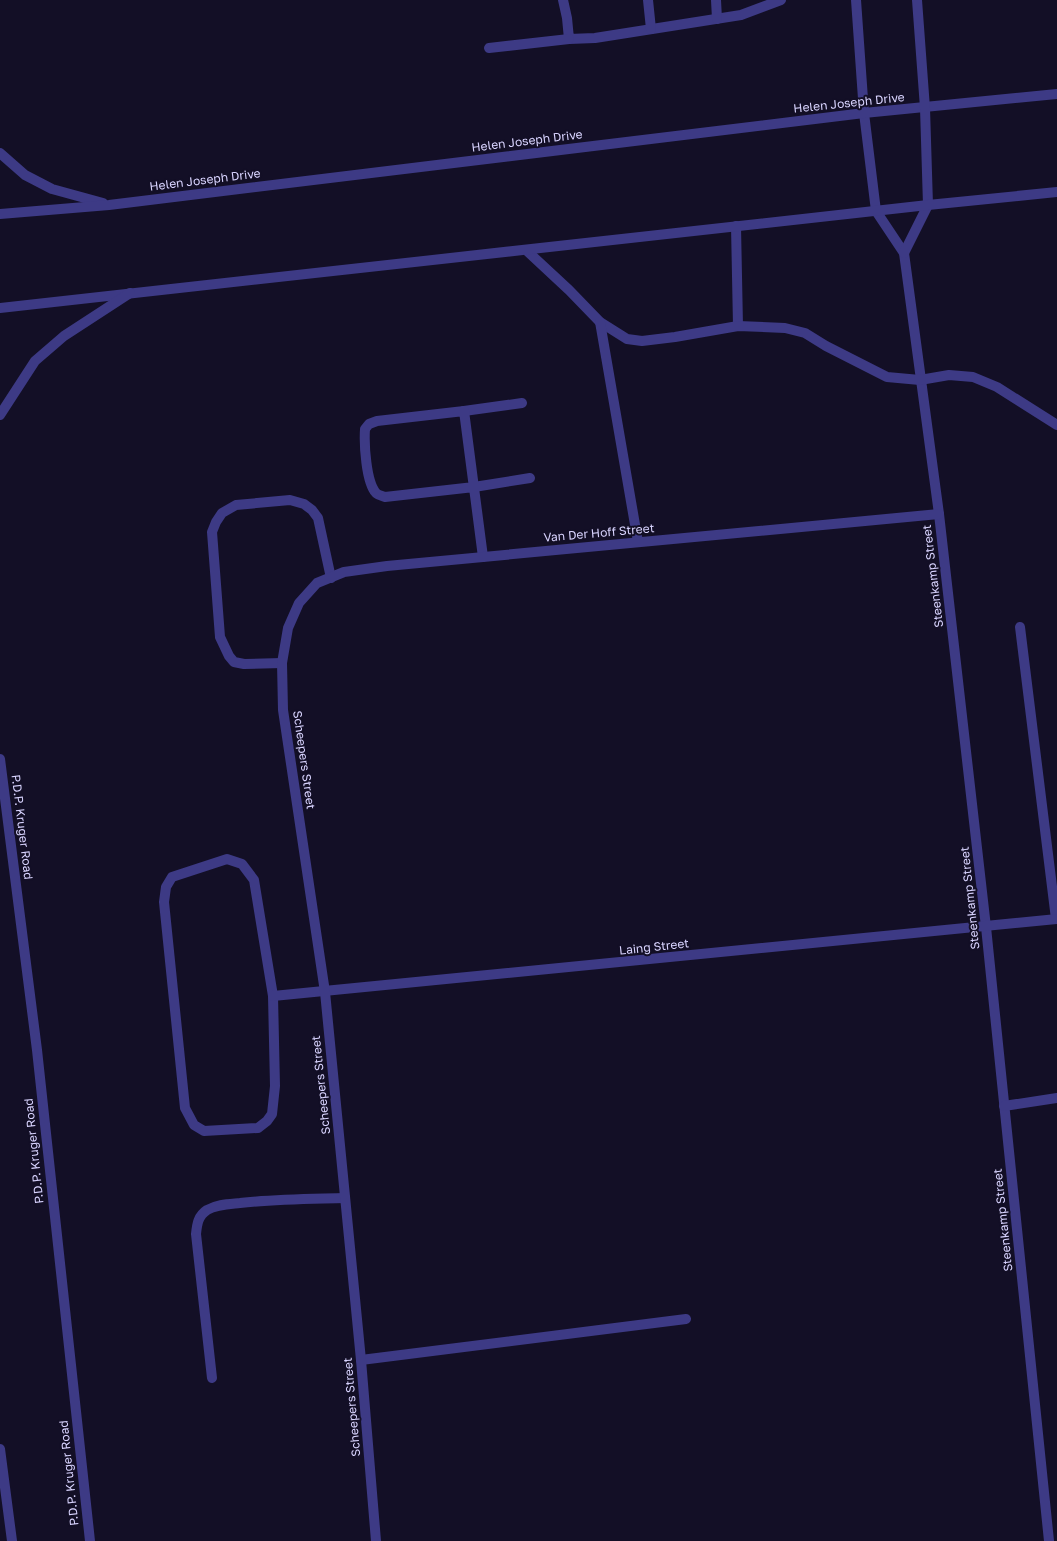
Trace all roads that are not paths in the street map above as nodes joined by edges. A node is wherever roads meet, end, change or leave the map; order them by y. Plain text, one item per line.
1 (563, 0) edge
2 (648, 0) edge
3 (716, 0) edge
4 (781, 0) edge
5 (856, 0) edge
6 (917, 0) edge
7 (717, 19) junction
8 (651, 29) junction
9 (569, 39) junction
10 (488, 48) dead end
11 (1057, 94) edge
12 (925, 108) junction
13 (864, 113) junction
14 (0, 153) edge
15 (1057, 192) edge
16 (108, 205) junction
17 (928, 205) junction
18 (876, 211) junction
19 (0, 214) edge
20 (736, 226) junction
21 (526, 250) junction
22 (904, 253) junction
23 (132, 292) junction
24 (0, 308) edge
25 (600, 322) junction
26 (738, 326) junction
27 (920, 380) junction
28 (522, 403) dead end
29 (464, 411) junction
30 (0, 415) edge
31 (1057, 425) edge
32 (530, 478) dead end
33 (474, 487) junction
34 (939, 514) junction
35 (638, 542) junction
36 (483, 557) junction
37 (331, 578) junction
38 (1020, 627) dead end
39 (288, 628) joint
40 (282, 663) junction
41 (0, 759) edge
42 (1056, 919) edge
43 (986, 927) junction
44 (325, 992) junction
45 (273, 996) junction
46 (1057, 1098) edge
47 (1004, 1106) junction
48 (345, 1198) junction
49 (686, 1319) dead end
50 (361, 1360) junction
51 (212, 1378) dead end
52 (0, 1449) edge
53 (12, 1541) edge
54 (90, 1541) edge
55 (376, 1541) edge
56 (1049, 1541) edge

1 - 9 street
2 - 8 street
3 - 7 street
4 - 7 street
5 - 13 street
6 - 12 street
7 - 8 street
8 - 9 street
9 - 10 street
11 - 12 street, Helen Joseph Drive
12 - 13 street, Helen Joseph Drive
12 - 17 street
13 - 16 street, Helen Joseph Drive
13 - 18 street
14 - 16 street
15 - 17 street
16 - 19 street, Helen Joseph Drive
17 - 18 street
17 - 22 street
18 - 20 street
18 - 22 street, Steenkamp Street
20 - 21 street
20 - 26 street
21 - 23 street
21 - 25 street
22 - 27 street, Steenkamp Street
23 - 24 street
23 - 30 street
25 - 26 street
25 - 35 street
26 - 27 street
27 - 31 street
27 - 34 street, Steenkamp Street
28 - 29 street
29 - 33 street
29 - 33 street
32 - 33 street
33 - 36 street
34 - 35 street, Van Der Hoff Street
34 - 43 street, Steenkamp Street
35 - 36 street, Van Der Hoff Street
36 - 37 street, Van Der Hoff Street
37 - 39 street, Van Der Hoff Street
37 - 40 street
38 - 42 street
39 - 40 street, Scheepers Street
40 - 44 street, Scheepers Street
41 - 54 street, P.D.P. Kruger Road
42 - 43 street, Laing Street
43 - 44 street, Laing Street
43 - 47 street, Steenkamp Street
44 - 45 street, Laing Street
44 - 48 street, Scheepers Street
45 - 45 street
46 - 47 street
47 - 56 street, Steenkamp Street
48 - 50 street, Scheepers Street
48 - 51 street
49 - 50 street
50 - 55 street, Scheepers Street
52 - 53 street

